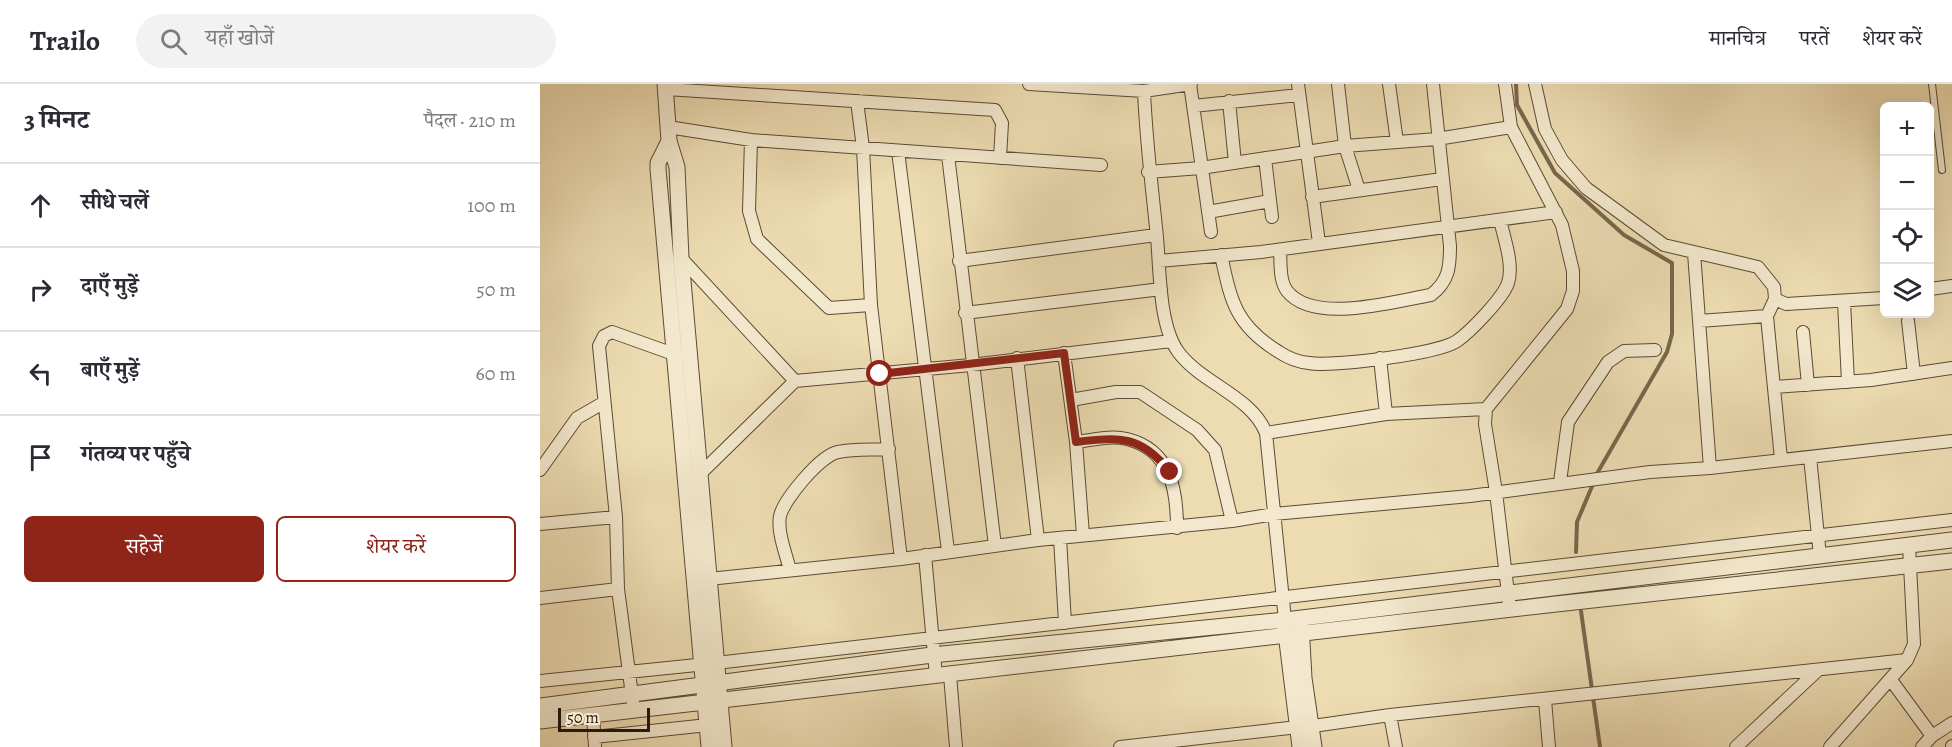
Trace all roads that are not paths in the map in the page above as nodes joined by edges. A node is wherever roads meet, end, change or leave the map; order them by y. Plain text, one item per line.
1 (1029, 84) edge
2 (1191, 84) edge
3 (1338, 84) edge
4 (1389, 84) edge
5 (1433, 84) edge
6 (1505, 84) edge
7 (1535, 84) edge
8 (1932, 84) edge
9 (666, 86) edge
10 (1085, 86) edge
11 (1158, 87) edge
12 (1298, 89) edge
13 (1144, 90) junction
14 (857, 101) junction
15 (1228, 101) junction
16 (1193, 106) junction
17 (1511, 127) junction
18 (669, 134) junction
19 (752, 140) junction
20 (1437, 140) junction
21 (1397, 142) junction
22 (1345, 146) junction
23 (863, 148) junction
24 (898, 151) junction
25 (1306, 151) junction
26 (948, 155) junction
27 (1000, 158) junction
28 (1265, 158) junction
29 (1235, 163) junction
30 (1101, 165) dead end
31 (1201, 168) junction
32 (1942, 170) dead end
33 (1148, 172) junction
34 (1442, 179) junction
35 (1359, 190) junction
36 (1312, 197) junction
37 (1270, 201) junction
38 (1208, 212) junction
39 (1556, 212) junction
40 (1272, 217) dead end
41 (1500, 220) junction
42 (1449, 227) junction
43 (1211, 232) dead end
44 (1156, 235) junction
45 (1320, 243) junction
46 (1280, 250) junction
47 (1694, 253) junction
48 (1221, 255) junction
49 (681, 258) junction
50 (959, 261) junction
51 (1159, 261) junction
52 (1952, 286) edge
53 (1934, 288) edge
54 (1161, 289) junction
55 (1880, 298) edge
56 (1775, 299) junction
57 (1844, 302) junction
58 (871, 305) junction
59 (965, 313) junction
60 (1767, 316) junction
61 (1699, 321) junction
62 (1908, 321) dead end
63 (1803, 332) dead end
64 (1171, 341) junction
65 (1655, 350) dead end
66 (1064, 353) junction
67 (674, 355) junction
68 (1017, 358) junction
69 (1380, 358) junction
70 (690, 359) junction
71 (971, 365) junction
72 (1952, 368) edge
73 (926, 369) junction
74 (880, 374) junction
75 (1914, 374) junction
76 (795, 381) junction
77 (1848, 382) junction
78 (1808, 385) junction
79 (1774, 387) junction
80 (1071, 400) junction
81 (603, 403) junction
82 (1486, 409) junction
83 (1386, 414) junction
84 (1266, 433) junction
85 (1952, 441) edge
86 (1076, 442) junction
87 (889, 449) junction
88 (1810, 457) junction
89 (1782, 459) junction
90 (1710, 468) junction
91 (540, 470) edge
92 (693, 476) junction
93 (1560, 482) junction
94 (1496, 492) junction
95 (1274, 514) junction
96 (615, 517) junction
97 (1952, 519) edge
98 (1232, 521) junction
99 (540, 524) edge
100 (1177, 528) junction
101 (1083, 536) junction
102 (1818, 536) junction
103 (1060, 538) junction
104 (1038, 540) junction
105 (1952, 540) edge
106 (1909, 545) junction
107 (994, 546) junction
108 (948, 551) junction
109 (925, 555) junction
110 (1820, 556) junction
111 (901, 559) junction
112 (1952, 561) edge
113 (1910, 566) junction
114 (790, 570) junction
115 (1506, 572) junction
116 (709, 579) junction
117 (618, 589) junction
118 (540, 598) edge
119 (1282, 598) junction
120 (1509, 602) junction
121 (1065, 623) junction
122 (1293, 627) junction
123 (931, 638) junction
124 (932, 655) junction
125 (1907, 660) junction
126 (709, 664) junction
127 (1817, 671) junction
128 (630, 672) junction
129 (943, 676) junction
130 (1891, 680) junction
131 (540, 681) edge
132 (711, 683) junction
133 (632, 695) junction
134 (1545, 700) junction
135 (712, 701) junction
136 (540, 706) edge
137 (633, 711) junction
138 (1390, 715) junction
139 (592, 716) junction
140 (540, 720) edge
141 (1952, 723) edge
142 (708, 725) junction
143 (1306, 726) junction
144 (1932, 736) junction
145 (1229, 741) edge
146 (594, 742) edge
147 (710, 747) edge
148 (724, 747) edge
149 (956, 747) edge
150 (1120, 747) edge
151 (1300, 747) edge
152 (1314, 747) edge
153 (1396, 747) edge
154 (1549, 747) edge
155 (1736, 747) edge
156 (1830, 747) edge
157 (1922, 747) edge

1 - 10 street
2 - 11 street
2 - 16 street
3 - 22 street
4 - 21 street
5 - 20 street
6 - 17 street
7 - 47 street
8 - 32 lane
9 - 14 street
9 - 18 street
10 - 13 street
11 - 13 street
12 - 15 street
12 - 25 street
13 - 33 street
14 - 23 street
14 - 27 street
15 - 16 street
15 - 29 street
16 - 31 street
17 - 20 street
17 - 39 street
18 - 19 street
18 - 49 street
18 - 67 street
19 - 23 street
19 - 58 street
20 - 21 street
20 - 34 street
21 - 22 street
22 - 25 street
22 - 35 street
23 - 24 street
23 - 58 street
24 - 26 street
24 - 73 street
25 - 28 street
25 - 36 street
26 - 27 street
26 - 50 street
27 - 30 street
28 - 29 street
28 - 37 street
29 - 31 street
31 - 33 street
31 - 38 street
33 - 44 street
34 - 35 street
34 - 42 street
35 - 36 street
36 - 45 street
37 - 38 street
37 - 40 street
38 - 43 street
39 - 41 street
39 - 82 street
41 - 42 street
41 - 69 street
42 - 45 street
42 - 46 street
44 - 50 street
44 - 51 street
45 - 46 street
46 - 48 street
47 - 56 street
47 - 61 street
48 - 51 street
48 - 69 street
49 - 70 street
49 - 76 street
50 - 59 street
51 - 54 street
52 - 53 street
54 - 59 street
54 - 64 street
55 - 57 street
56 - 57 street
56 - 60 street
57 - 77 street
58 - 74 street
59 - 71 street
60 - 61 street
60 - 79 street
61 - 90 street
62 - 75 street
63 - 78 street
64 - 66 street
64 - 84 street
65 - 93 street
66 - 68 street
66 - 80 street
67 - 70 street
67 - 81 street
67 - 92 street
68 - 71 street
68 - 104 street
69 - 83 street
70 - 92 street
71 - 73 street
71 - 107 street
72 - 75 street
73 - 74 street
73 - 108 street
74 - 76 street
74 - 87 street
75 - 77 street
76 - 92 street
77 - 78 street
78 - 79 street
79 - 89 street
80 - 86 street
80 - 98 street
81 - 91 street
81 - 96 street
82 - 83 street
82 - 94 street
83 - 84 street
84 - 95 street
85 - 88 street
86 - 100 street
86 - 101 street
87 - 111 street
87 - 114 street
88 - 89 street
88 - 102 street
89 - 90 street
90 - 93 street
92 - 116 street
92 - 126 street
93 - 94 street
94 - 95 street
94 - 115 street
95 - 98 street
95 - 119 street
96 - 99 street
96 - 117 street
97 - 102 street
98 - 100 street
100 - 101 street
101 - 103 street
102 - 110 street
102 - 115 street
103 - 104 street
103 - 121 street
104 - 107 street
105 - 106 street
106 - 110 street
106 - 113 street
107 - 108 street
108 - 109 street
109 - 111 street
109 - 123 street
110 - 120 street
111 - 114 street
112 - 113 street
113 - 120 street
113 - 125 street
114 - 116 street
115 - 119 street
115 - 120 street
116 - 126 street
117 - 118 street
117 - 128 street
119 - 121 street
119 - 122 street
120 - 122 street
121 - 123 street
122 - 124 street
122 - 129 street
122 - 143 street
123 - 124 street
123 - 126 street
124 - 129 street
124 - 132 street
125 - 127 street
125 - 130 street
126 - 128 street
126 - 132 street
127 - 134 street
127 - 155 street
128 - 131 street
128 - 133 street
129 - 135 street
129 - 149 street
130 - 144 street
130 - 156 street
132 - 133 street
132 - 135 street
133 - 136 street
133 - 137 street
134 - 138 street
134 - 154 street
135 - 137 street
135 - 142 street
135 - 148 street
137 - 139 street
138 - 143 street
138 - 153 street
139 - 140 street
139 - 146 street
141 - 144 street
142 - 146 street
142 - 147 street
143 - 145 street
143 - 151 street
143 - 152 street
144 - 157 street
145 - 150 street

